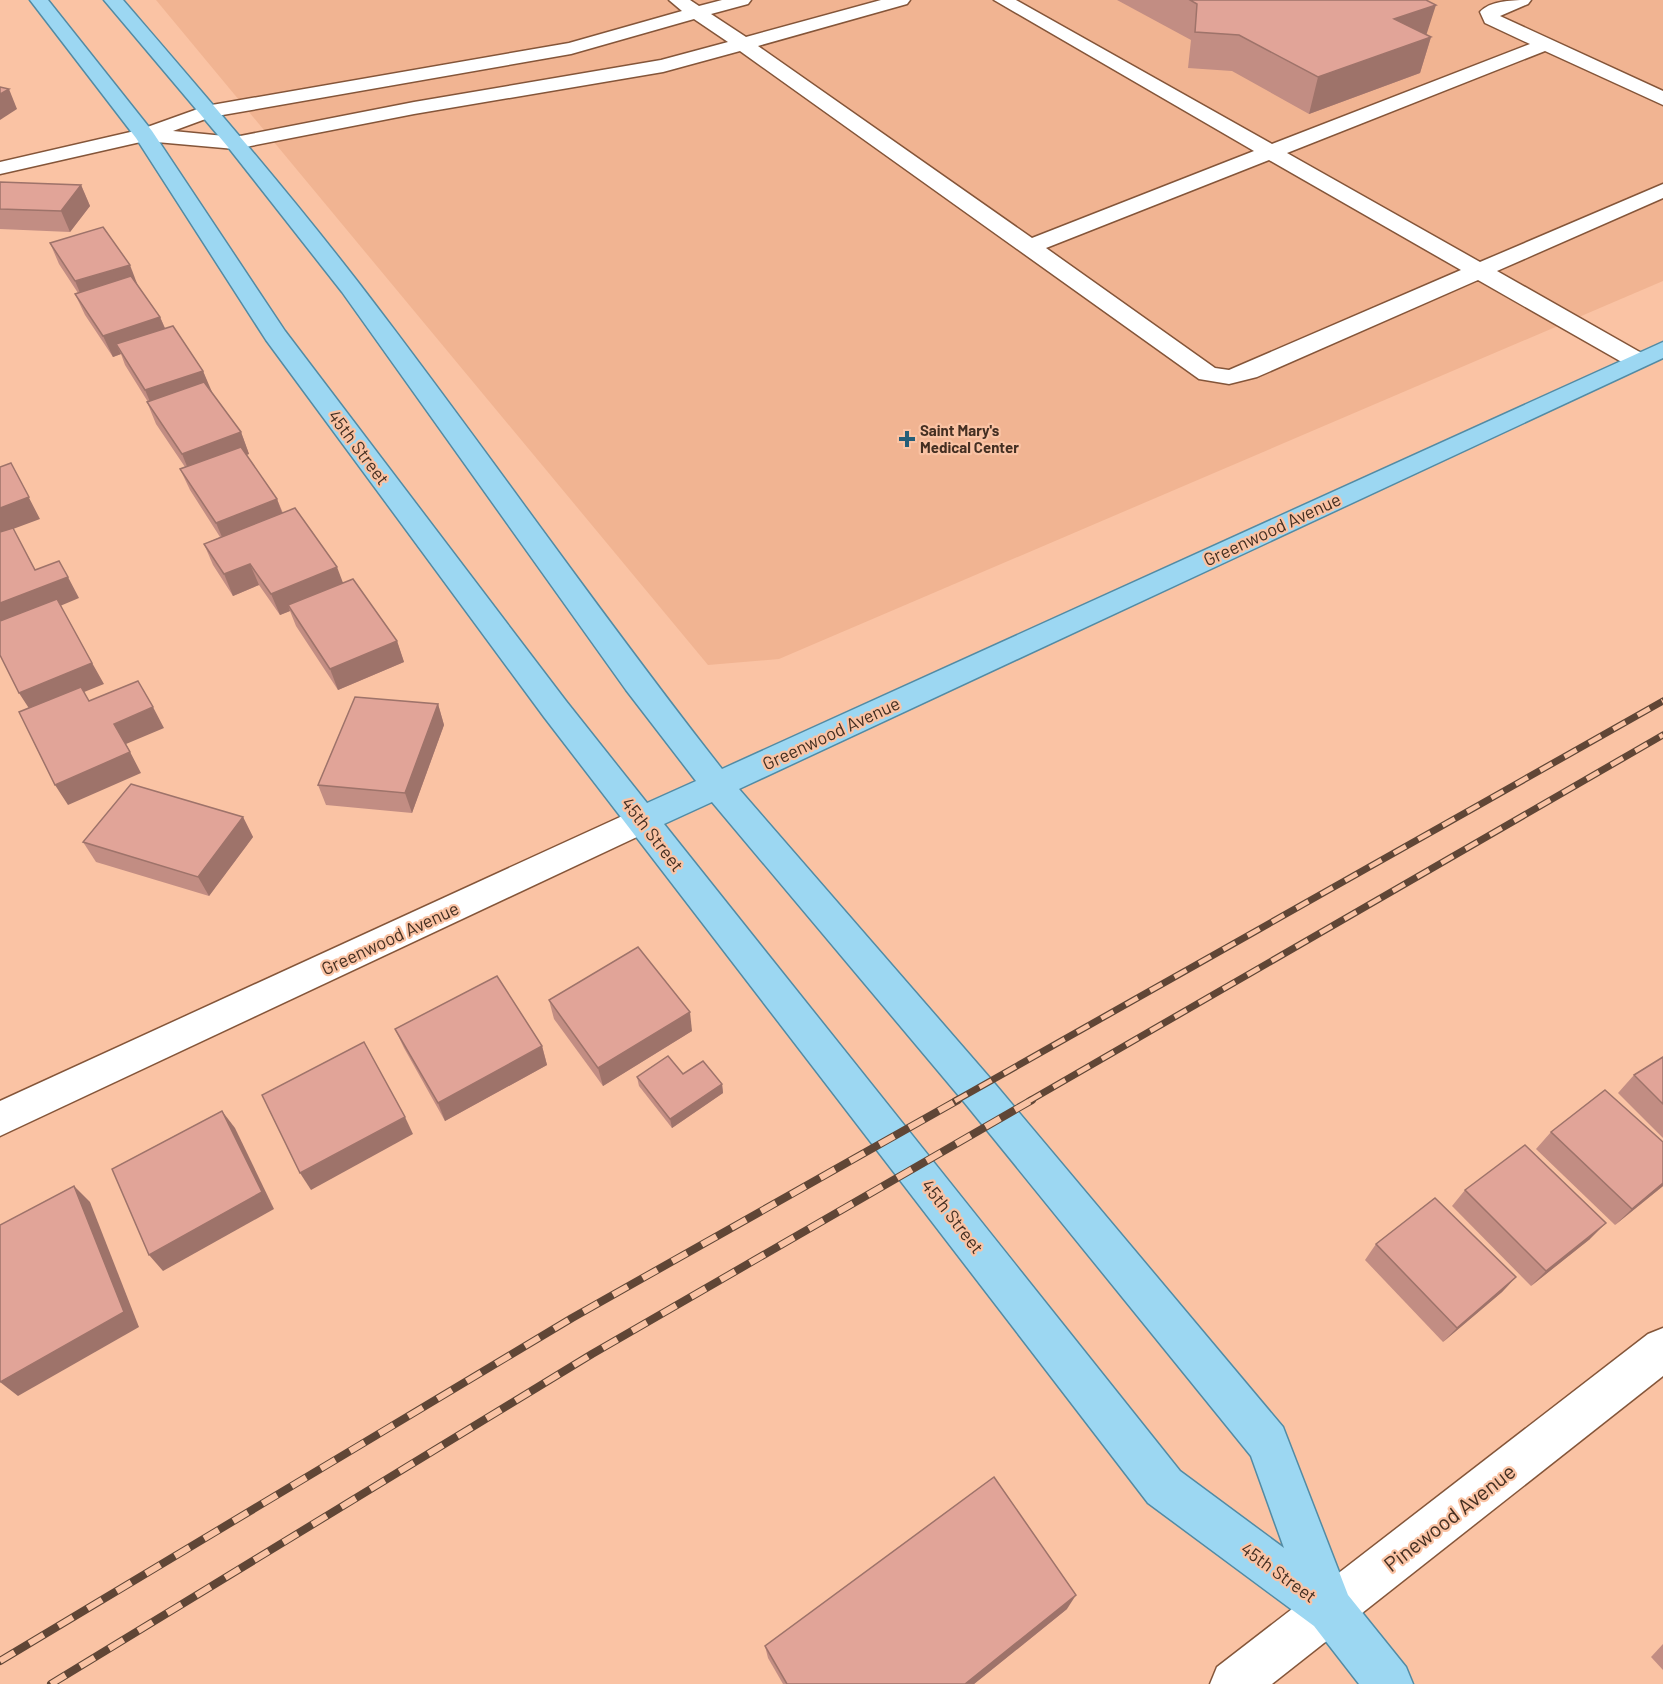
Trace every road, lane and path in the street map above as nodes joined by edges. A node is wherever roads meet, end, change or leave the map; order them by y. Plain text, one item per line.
1 (39, 0) edge
2 (112, 0) edge
3 (678, 0) edge
4 (742, 0) edge
5 (902, 0) edge
6 (1003, 0) edge
7 (1522, 0) edge
8 (696, 13) junction
9 (1546, 44) junction
10 (742, 46) junction
11 (1663, 99) edge
12 (206, 111) junction
13 (145, 135) junction
14 (235, 143) junction
15 (1269, 152) junction
16 (0, 168) edge
17 (1663, 190) edge
18 (1029, 247) junction
19 (1479, 272) junction
20 (1663, 349) edge
21 (1636, 360) junction
22 (717, 786) junction
23 (642, 820) junction
24 (2, 1113) edge
25 (1663, 1348) edge
26 (1330, 1610) junction
27 (1234, 1684) edge
28 (1389, 1684) edge

1 - 13 main road, 45th Street
2 - 12 main road, 45th Street
3 - 8 street
4 - 8 street
5 - 10 street
6 - 15 street
7 - 9 street
8 - 10 street
8 - 12 street
9 - 11 street
9 - 15 street
10 - 14 street
10 - 18 street
12 - 13 street
12 - 14 main road, 45th Street
13 - 14 street
13 - 16 street
13 - 23 main road, 45th Street
14 - 22 main road, 45th Street
15 - 18 street
15 - 19 street
17 - 19 street
18 - 19 street
19 - 21 street
20 - 21 main road, Greenwood Avenue
21 - 22 main road, Greenwood Avenue
22 - 23 main road, Greenwood Avenue
22 - 26 main road, 45th Street
23 - 24 street, Greenwood Avenue
23 - 26 main road, 45th Street
25 - 26 street, Pinewood Avenue
26 - 27 street, Pinewood Avenue
26 - 28 main road, 45th Street

